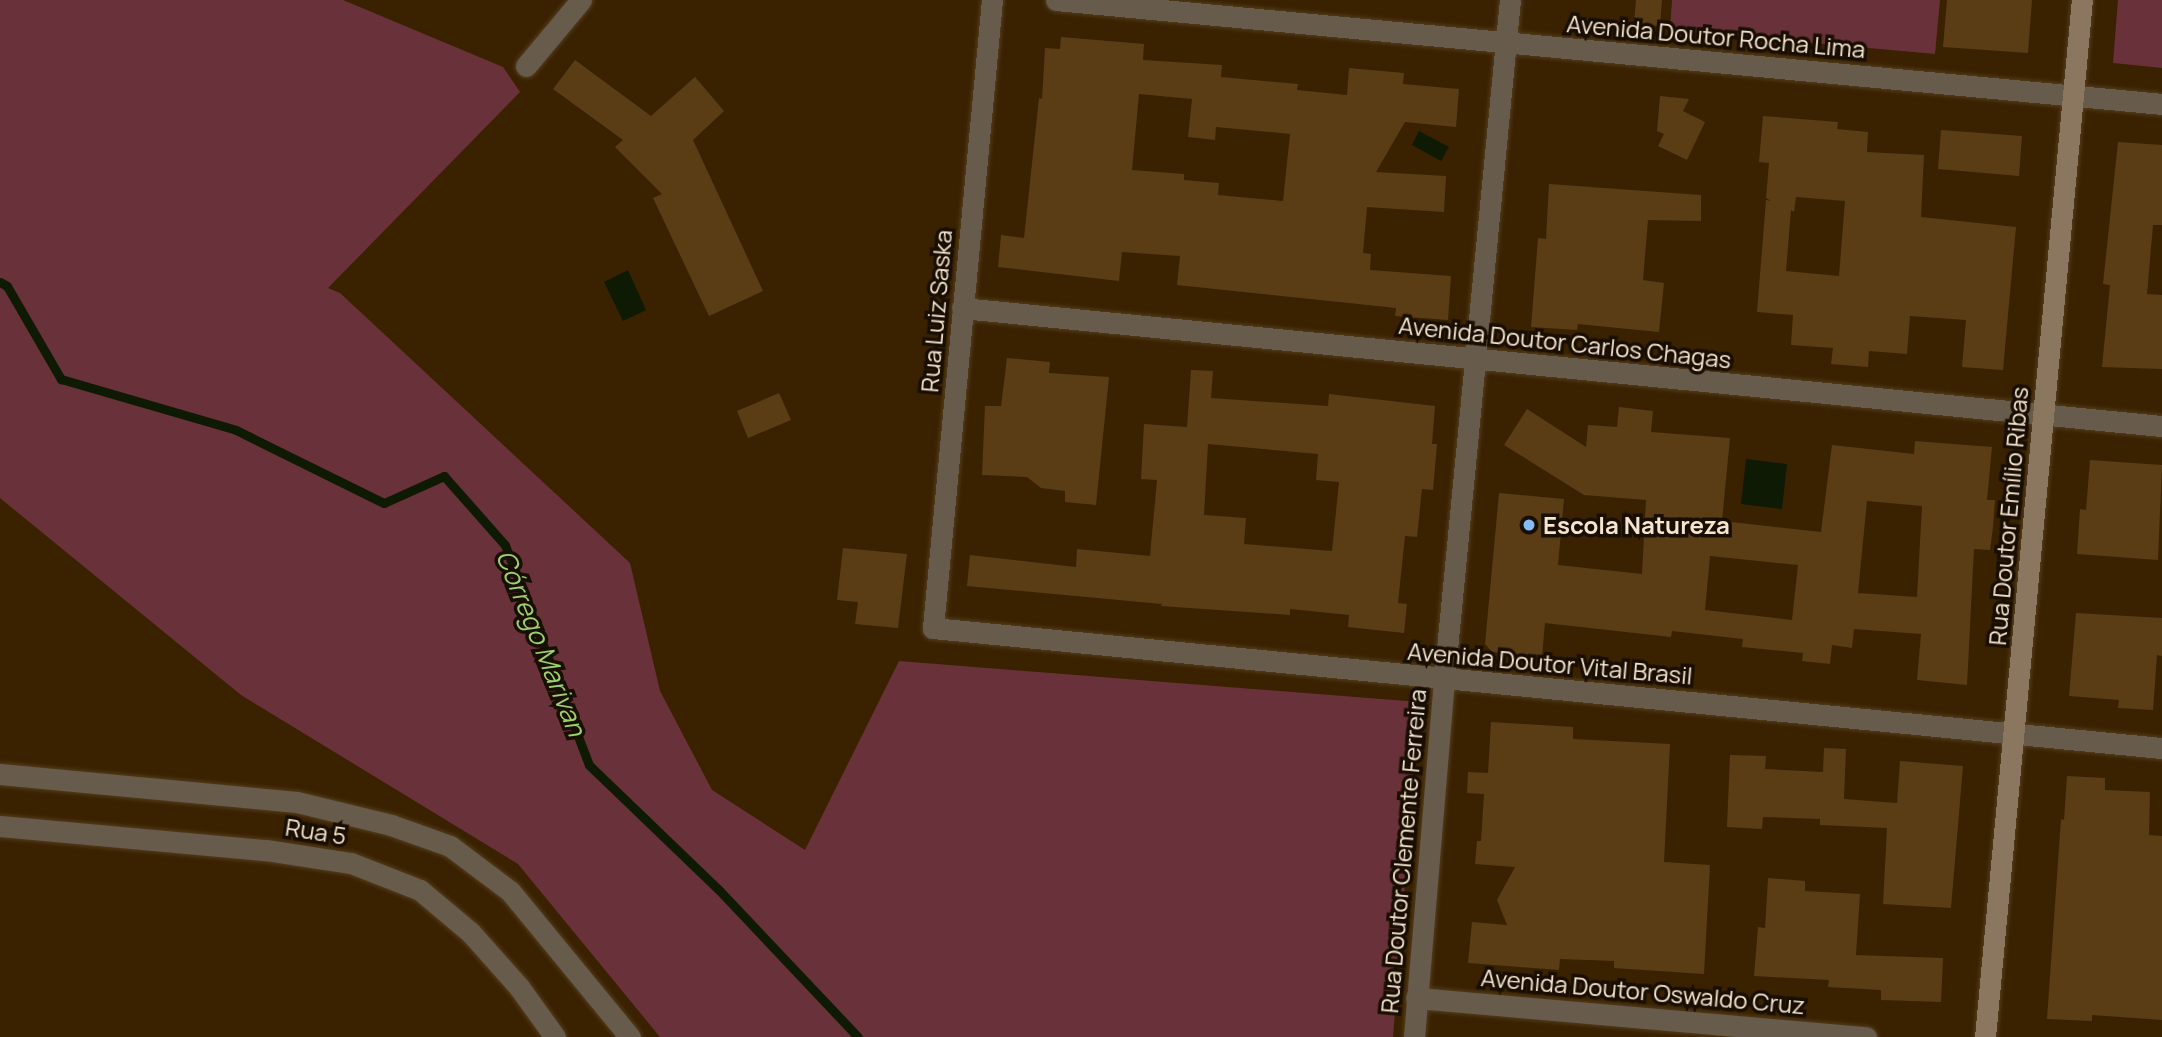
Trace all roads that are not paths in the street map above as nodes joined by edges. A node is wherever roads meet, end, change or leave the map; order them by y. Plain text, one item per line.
1 (581, 0) edge
2 (992, 0) edge
3 (1056, 0) edge
4 (1510, 0) edge
5 (2082, 0) edge
6 (1505, 43) junction
7 (526, 66) dead end
8 (2072, 96) junction
9 (2162, 104) edge
10 (962, 308) junction
11 (1474, 360) junction
12 (2044, 416) junction
13 (2162, 426) edge
14 (933, 628) joint
15 (1444, 680) junction
16 (2015, 732) junction
17 (2162, 748) edge
18 (0, 774) edge
19 (0, 826) edge
20 (1416, 998) junction
21 (555, 1037) edge
22 (631, 1037) edge
23 (1414, 1037) edge
24 (1866, 1037) edge
25 (1985, 1037) edge

1 - 7 street
2 - 10 street, Rua Luiz Saska
3 - 6 street, Avenida Doutor Rocha Lima
4 - 6 street, Rua Doutor Clemente Ferreira
5 - 8 street, Rua Doutor Emílio Ribas
6 - 8 street, Avenida Doutor Rocha Lima
6 - 11 street, Rua Doutor Clemente Ferreira
8 - 9 street, Avenida Doutor Rocha Lima
8 - 12 street, Rua Doutor Emílio Ribas
10 - 11 street, Avenida Doutor Carlos Chagas
10 - 14 street, Rua Luiz Saska
11 - 12 street, Avenida Doutor Carlos Chagas
11 - 15 street, Rua Doutor Clemente Ferreira
12 - 13 street, Avenida Doutor Carlos Chagas
12 - 16 street, Rua Doutor Emílio Ribas
14 - 15 street, Avenida Doutor Vital Brasil
15 - 16 street, Avenida Doutor Vital Brasil
15 - 20 street, Rua Doutor Clemente Ferreira
16 - 17 street, Avenida Doutor Vital Brasil
16 - 25 street, Rua Doutor Emílio Ribas
18 - 22 street
19 - 21 street, Rua 5
20 - 23 street, Rua Doutor Clemente Ferreira
20 - 24 street, Avenida Doutor Oswaldo Cruz

